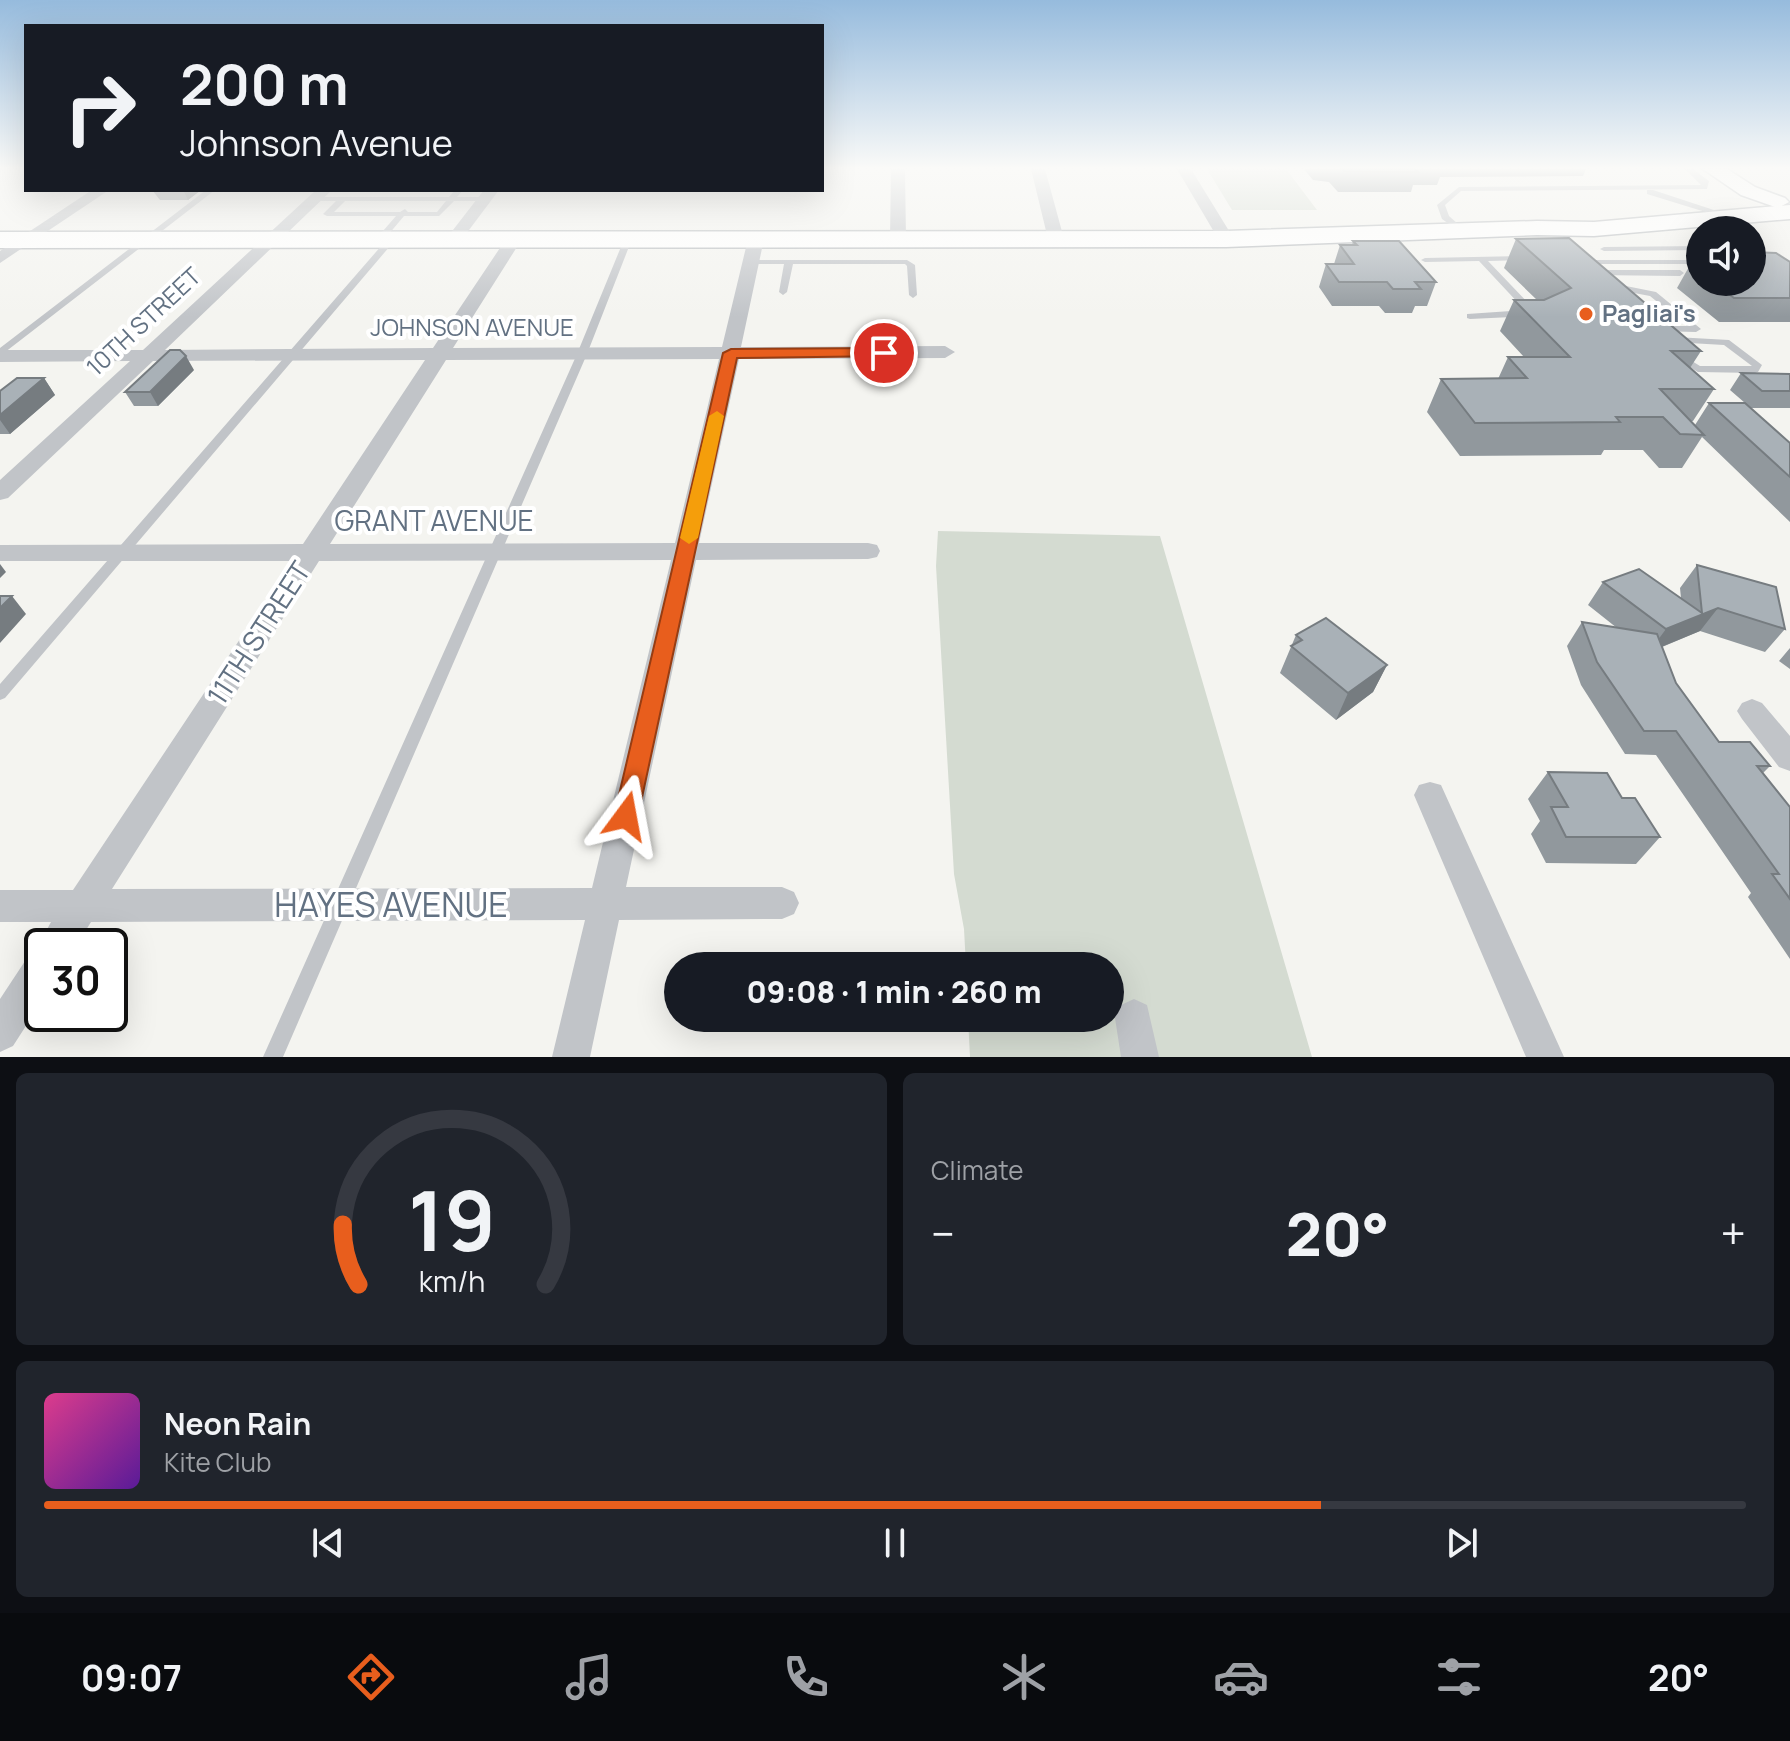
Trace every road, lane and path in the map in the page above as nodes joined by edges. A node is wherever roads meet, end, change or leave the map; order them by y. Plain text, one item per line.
1 (59, 218) edge
2 (173, 218) edge
3 (294, 218) edge
4 (388, 218) edge
5 (390, 218) edge
6 (391, 218) edge
7 (470, 218) edge
8 (898, 218) edge
9 (1051, 218) edge
10 (1214, 218) edge
11 (1447, 218) edge
12 (1591, 218) edge
13 (1686, 222) edge
14 (0, 232) edge
15 (1463, 232) junction
16 (1538, 232) junction
17 (28, 239) junction
18 (146, 239) junction
19 (271, 239) junction
20 (454, 239) junction
21 (514, 239) junction
22 (628, 239) junction
23 (898, 239) junction
24 (1056, 239) junction
25 (1226, 239) junction
26 (0, 240) edge
27 (1686, 248) edge
28 (1604, 249) dead end
29 (754, 251) junction
30 (1538, 257) edge
31 (0, 258) edge
32 (1481, 259) junction
33 (1425, 260) dead end
34 (789, 262) junction
35 (1686, 262) edge
36 (1585, 273) junction
37 (1680, 273) dead end
38 (1596, 284) edge
39 (783, 292) dead end
40 (913, 295) dead end
41 (1617, 302) edge
42 (1470, 316) dead end
43 (1662, 342) junction
44 (945, 352) dead end
45 (731, 353) junction
46 (0, 354) edge
47 (439, 354) junction
48 (582, 354) junction
49 (292, 355) junction
50 (146, 356) junction
51 (0, 493) edge
52 (686, 550) junction
53 (496, 551) junction
54 (868, 551) dead end
55 (120, 552) junction
56 (311, 552) junction
57 (0, 553) edge
58 (0, 694) edge
59 (1752, 711) dead end
60 (1790, 758) edge
61 (1430, 795) dead end
62 (782, 903) dead end
63 (606, 905) junction
64 (0, 906) edge
65 (82, 906) junction
66 (340, 906) junction
67 (68, 928) edge
68 (24, 996) edge
69 (1134, 1018) dead end
70 (0, 1033) edge
71 (273, 1057) edge
72 (571, 1057) edge
73 (1140, 1057) edge
74 (1545, 1057) edge

1 - 17 street
2 - 18 lane
3 - 19 street, 10TH STREET
4 - 19 main road
5 - 49 lane
6 - 20 main road
7 - 20 street
8 - 23 street
9 - 24 street
10 - 25 street
11 - 15 lane
12 - 16 main road
13 - 16 main road
14 - 17 main road
15 - 16 main road
15 - 25 main road
17 - 18 main road
17 - 26 main road
17 - 31 street
18 - 19 main road
18 - 46 lane
19 - 50 street, 10TH STREET
20 - 21 main road
21 - 22 main road
21 - 47 street, 11TH STREET
22 - 29 main road
22 - 48 lane
23 - 24 main road
23 - 29 main road
24 - 25 main road
27 - 28 lane
29 - 34 lane
29 - 45 street
30 - 32 lane
32 - 33 lane
32 - 42 lane
34 - 39 lane
34 - 40 lane
35 - 36 lane
36 - 37 lane
36 - 38 lane
41 - 43 lane
43 - 43 lane
44 - 45 street, JOHNSON AVENUE
45 - 48 street, JOHNSON AVENUE
45 - 52 street
46 - 50 street, JOHNSON AVENUE
47 - 48 street, JOHNSON AVENUE
47 - 49 street, JOHNSON AVENUE
47 - 56 street, 11TH STREET
48 - 53 lane
49 - 50 street, JOHNSON AVENUE
49 - 55 lane
50 - 51 street, 10TH STREET
52 - 53 street, GRANT AVENUE
52 - 54 street, GRANT AVENUE
52 - 63 street
53 - 56 street, GRANT AVENUE
53 - 66 lane
55 - 56 street, GRANT AVENUE
55 - 57 street, GRANT AVENUE
55 - 58 lane
56 - 65 street, 11TH STREET
59 - 60 street
61 - 74 street
62 - 63 street, HAYES AVENUE
63 - 66 street, HAYES AVENUE
63 - 72 street
64 - 65 street, HAYES AVENUE
65 - 66 street, HAYES AVENUE
65 - 67 street, 11TH STREET
66 - 71 lane
68 - 70 street
69 - 73 street

